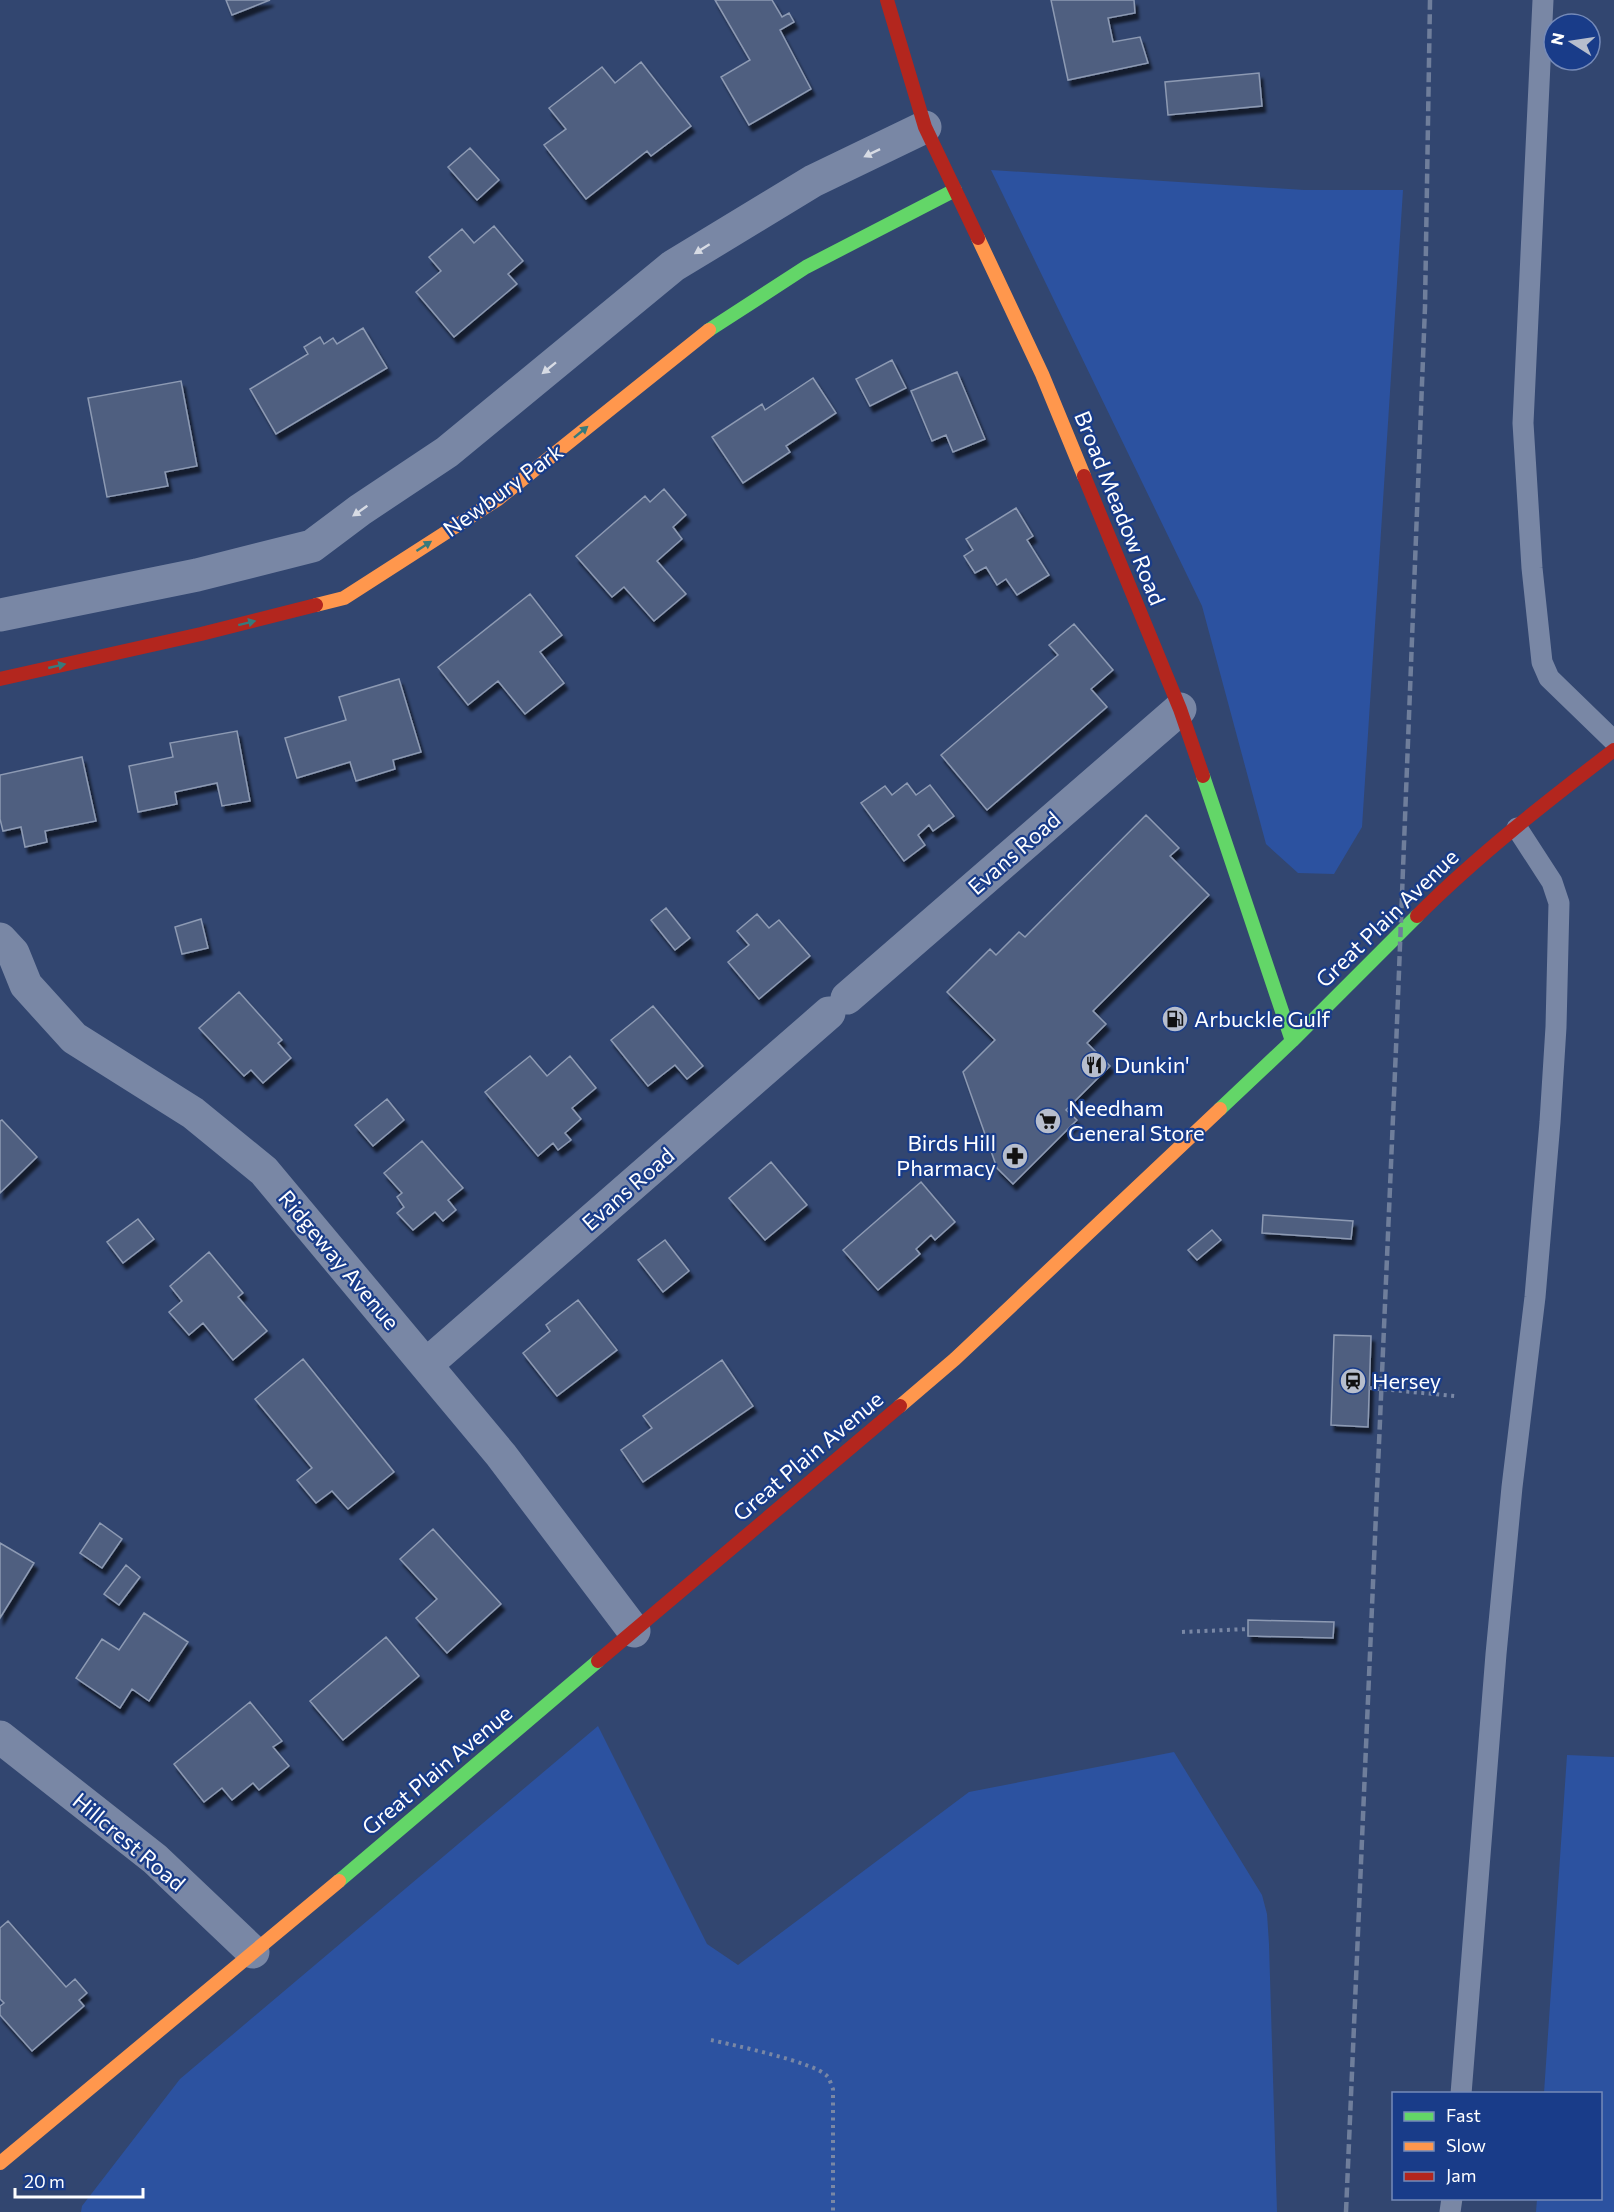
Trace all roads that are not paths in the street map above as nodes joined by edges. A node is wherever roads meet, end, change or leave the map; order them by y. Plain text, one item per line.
1 (887, 0) edge
2 (1543, 0) edge
3 (924, 127) junction
4 (955, 190) junction
5 (0, 615) edge
6 (0, 679) edge
7 (1180, 709) junction
8 (1614, 741) edge
9 (1614, 750) edge
10 (1517, 828) junction
11 (0, 939) edge
12 (1292, 1041) junction
13 (427, 1364) junction
14 (634, 1631) junction
15 (0, 1737) edge
16 (253, 1952) junction
17 (1461, 2092) edge
18 (0, 2163) edge

1 - 3 street, Broad Meadow Road
2 - 8 lane
3 - 4 street, Broad Meadow Road
3 -> 5 street
6 -> 4 street, Newbury Park
4 - 7 street, Broad Meadow Road
7 - 12 street, Broad Meadow Road
7 - 13 street, Evans Road
9 - 10 street, Great Plain Avenue
10 - 12 street, Great Plain Avenue
10 - 17 lane
11 - 13 street, Ridgeway Avenue
12 - 14 street, Great Plain Avenue
13 - 14 street, Ridgeway Avenue
14 - 16 street, Great Plain Avenue
15 - 16 street, Hillcrest Road
16 - 18 street, Great Plain Avenue

